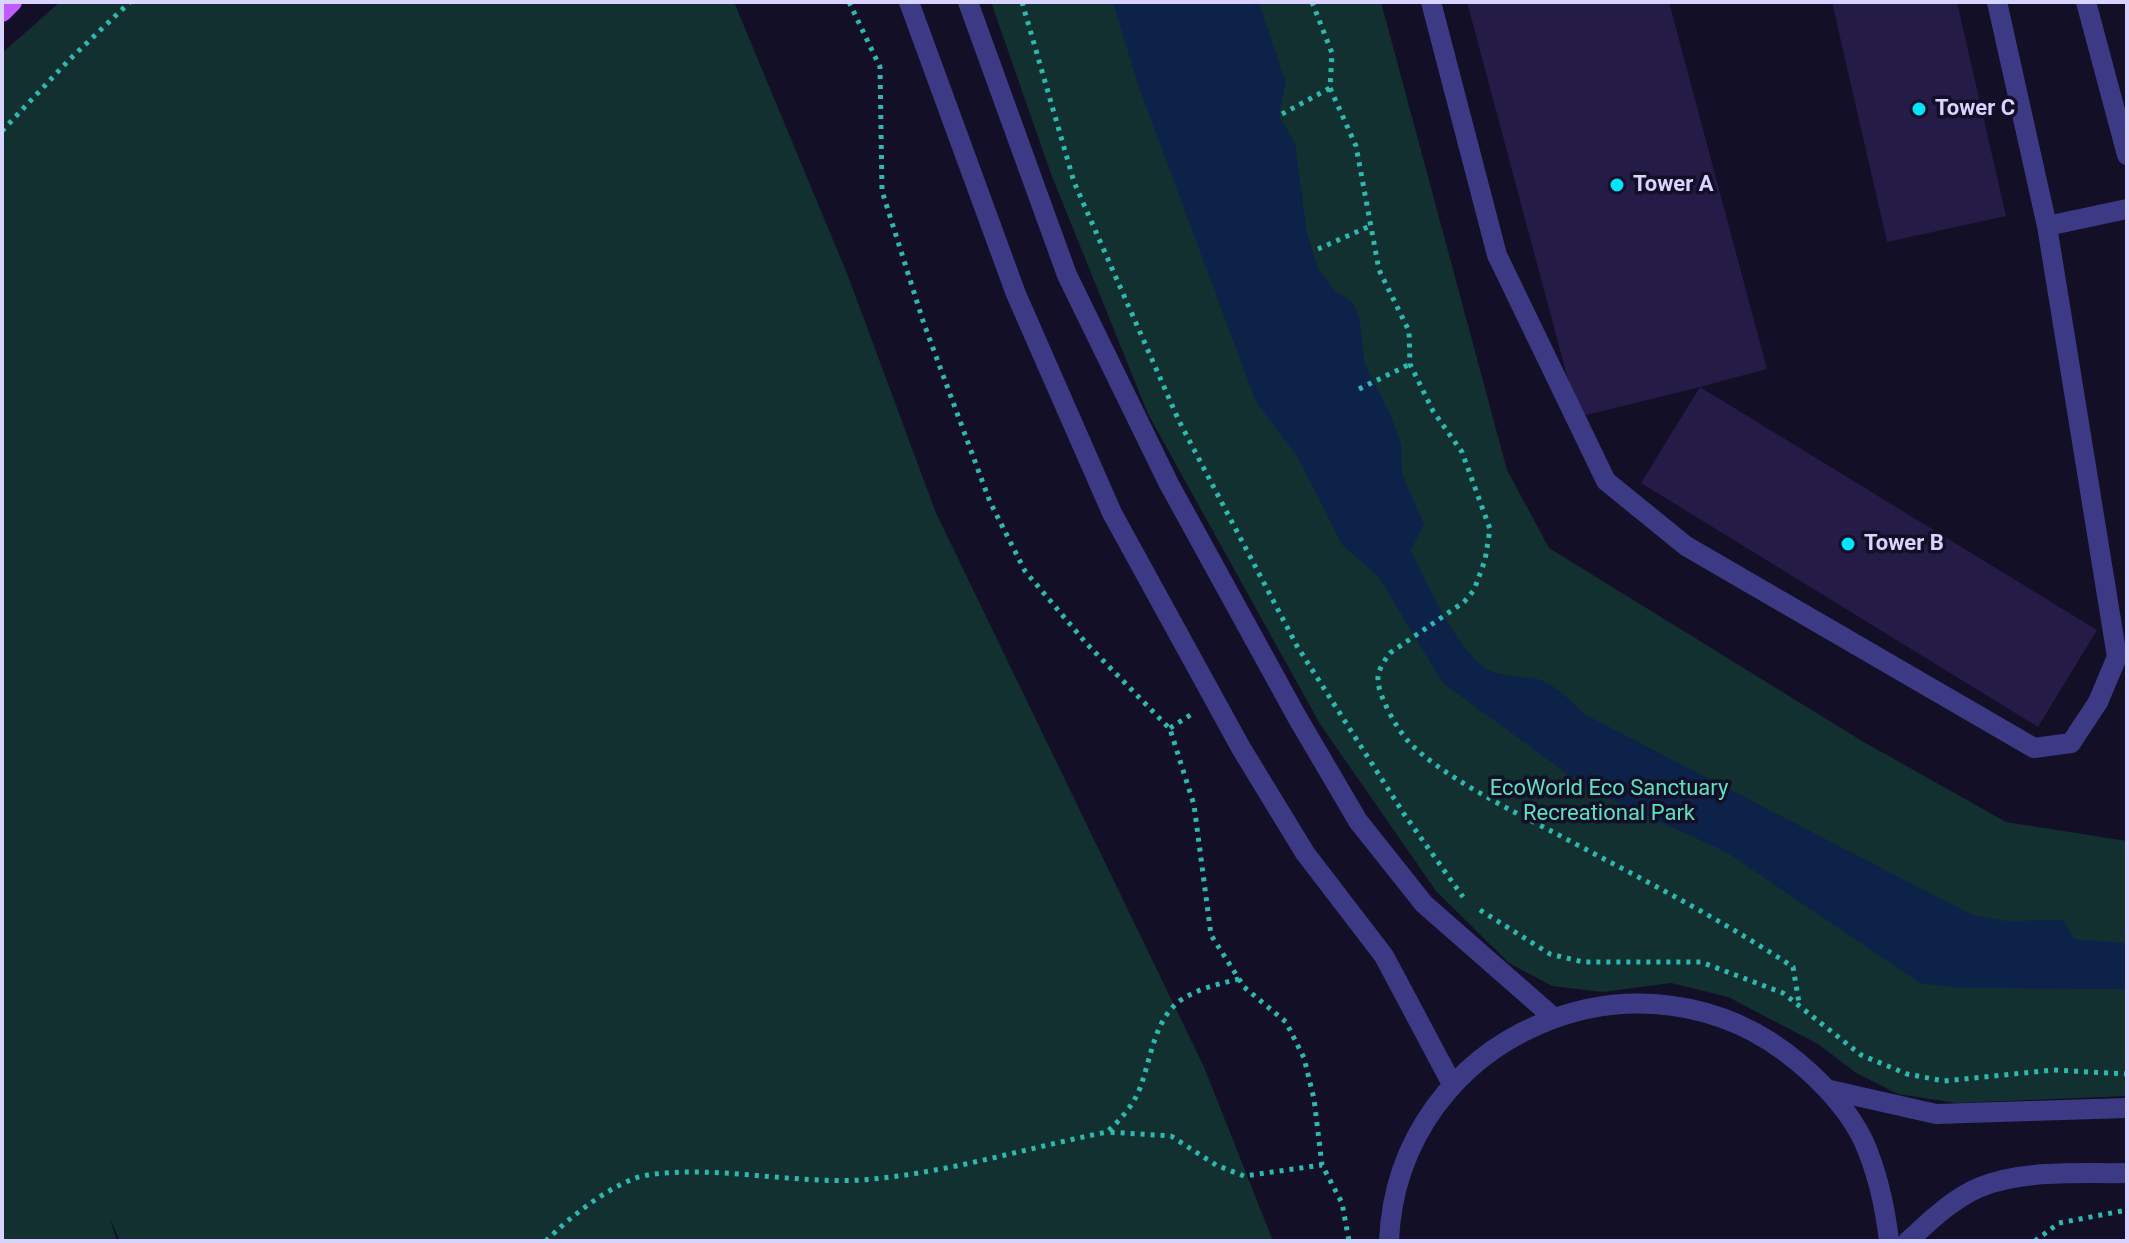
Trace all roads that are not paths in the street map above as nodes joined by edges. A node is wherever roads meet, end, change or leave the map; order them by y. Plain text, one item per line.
1 (12, 2) edge
2 (909, 2) edge
3 (968, 2) edge
4 (1431, 2) edge
5 (1997, 2) edge
6 (2086, 2) edge
7 (2, 12) edge
8 (2127, 155) edge
9 (2127, 209) edge
10 (2047, 226) junction
11 (1553, 1017) junction
12 (1452, 1084) junction
13 (1830, 1090) junction
14 (2127, 1108) edge
15 (2127, 1173) edge
16 (1389, 1241) edge
17 (1889, 1241) edge
18 (1908, 1241) edge

1 - 7 main road
2 - 12 street
3 - 11 street
4 - 10 street
5 - 10 street
6 - 8 street
9 - 10 street
11 - 12 street
11 - 13 street
12 - 16 street
13 - 14 street
13 - 17 street
15 - 18 street

